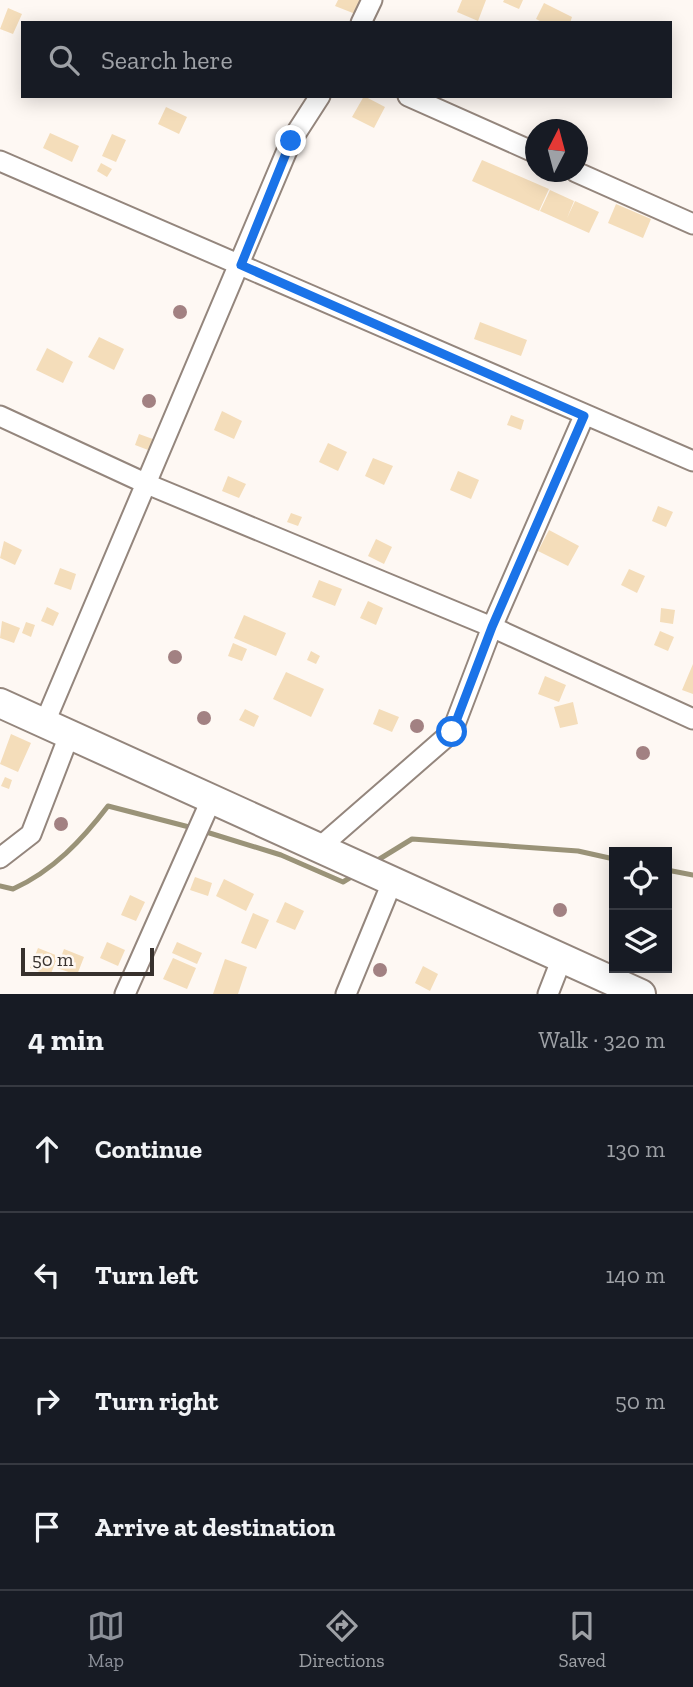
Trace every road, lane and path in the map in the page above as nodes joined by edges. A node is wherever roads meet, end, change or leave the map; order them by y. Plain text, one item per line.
1 (372, 0) edge
2 (362, 21) edge
3 (319, 98) edge
4 (412, 98) edge
5 (525, 148) edge
6 (0, 161) edge
7 (588, 177) edge
8 (693, 224) edge
9 (241, 265) junction
10 (0, 416) edge
11 (584, 416) junction
12 (693, 461) edge
13 (147, 484) junction
14 (492, 627) junction
15 (0, 703) edge
16 (693, 719) edge
17 (58, 727) junction
18 (212, 798) junction
19 (320, 847) junction
20 (0, 858) edge
21 (375, 872) junction
22 (562, 958) junction
23 (125, 994) edge
24 (346, 994) edge
25 (548, 994) edge
26 (641, 994) edge

1 - 2 street
3 - 9 street
4 - 5 street
6 - 9 street
7 - 8 street
9 - 11 street
9 - 13 street
10 - 13 street
11 - 12 street
11 - 14 street
13 - 14 street
13 - 17 street
14 - 16 street
14 - 19 street
15 - 17 main road
17 - 18 main road
17 - 20 street
18 - 19 main road
18 - 23 street
19 - 21 main road
21 - 22 main road
21 - 24 street
22 - 25 street
22 - 26 main road

